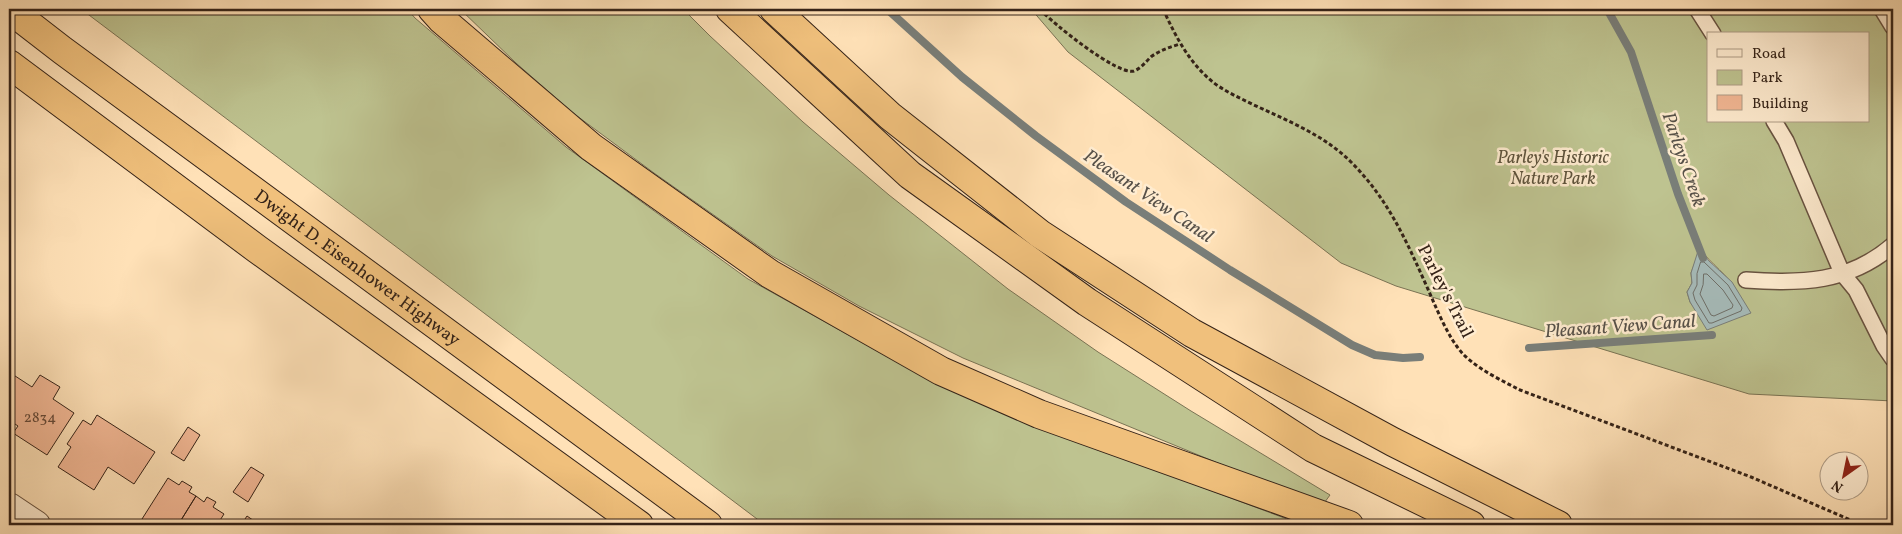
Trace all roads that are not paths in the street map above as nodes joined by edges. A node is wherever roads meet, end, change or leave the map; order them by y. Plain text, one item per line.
1 (9, 9) edge
2 (432, 9) edge
3 (730, 9) edge
4 (774, 9) edge
5 (1697, 9) edge
6 (1882, 9) edge
7 (1893, 27) edge
8 (1712, 32) edge
9 (9, 64) edge
10 (1775, 122) edge
11 (1893, 245) edge
12 (1842, 273) junction
13 (1746, 280) dead end
14 (1893, 358) edge
15 (9, 508) edge
16 (36, 525) edge
17 (639, 525) edge
18 (708, 525) edge
19 (1349, 525) edge
20 (1471, 525) edge
21 (1558, 525) edge

1 - 18 highway, Dwight D. Eisenhower Highway
2 - 19 highway
3 - 20 highway
4 - 21 highway
5 - 8 lane
6 - 7 lane
9 - 17 highway
10 - 12 lane
11 - 12 lane
12 - 13 lane
12 - 14 lane
15 - 16 street

